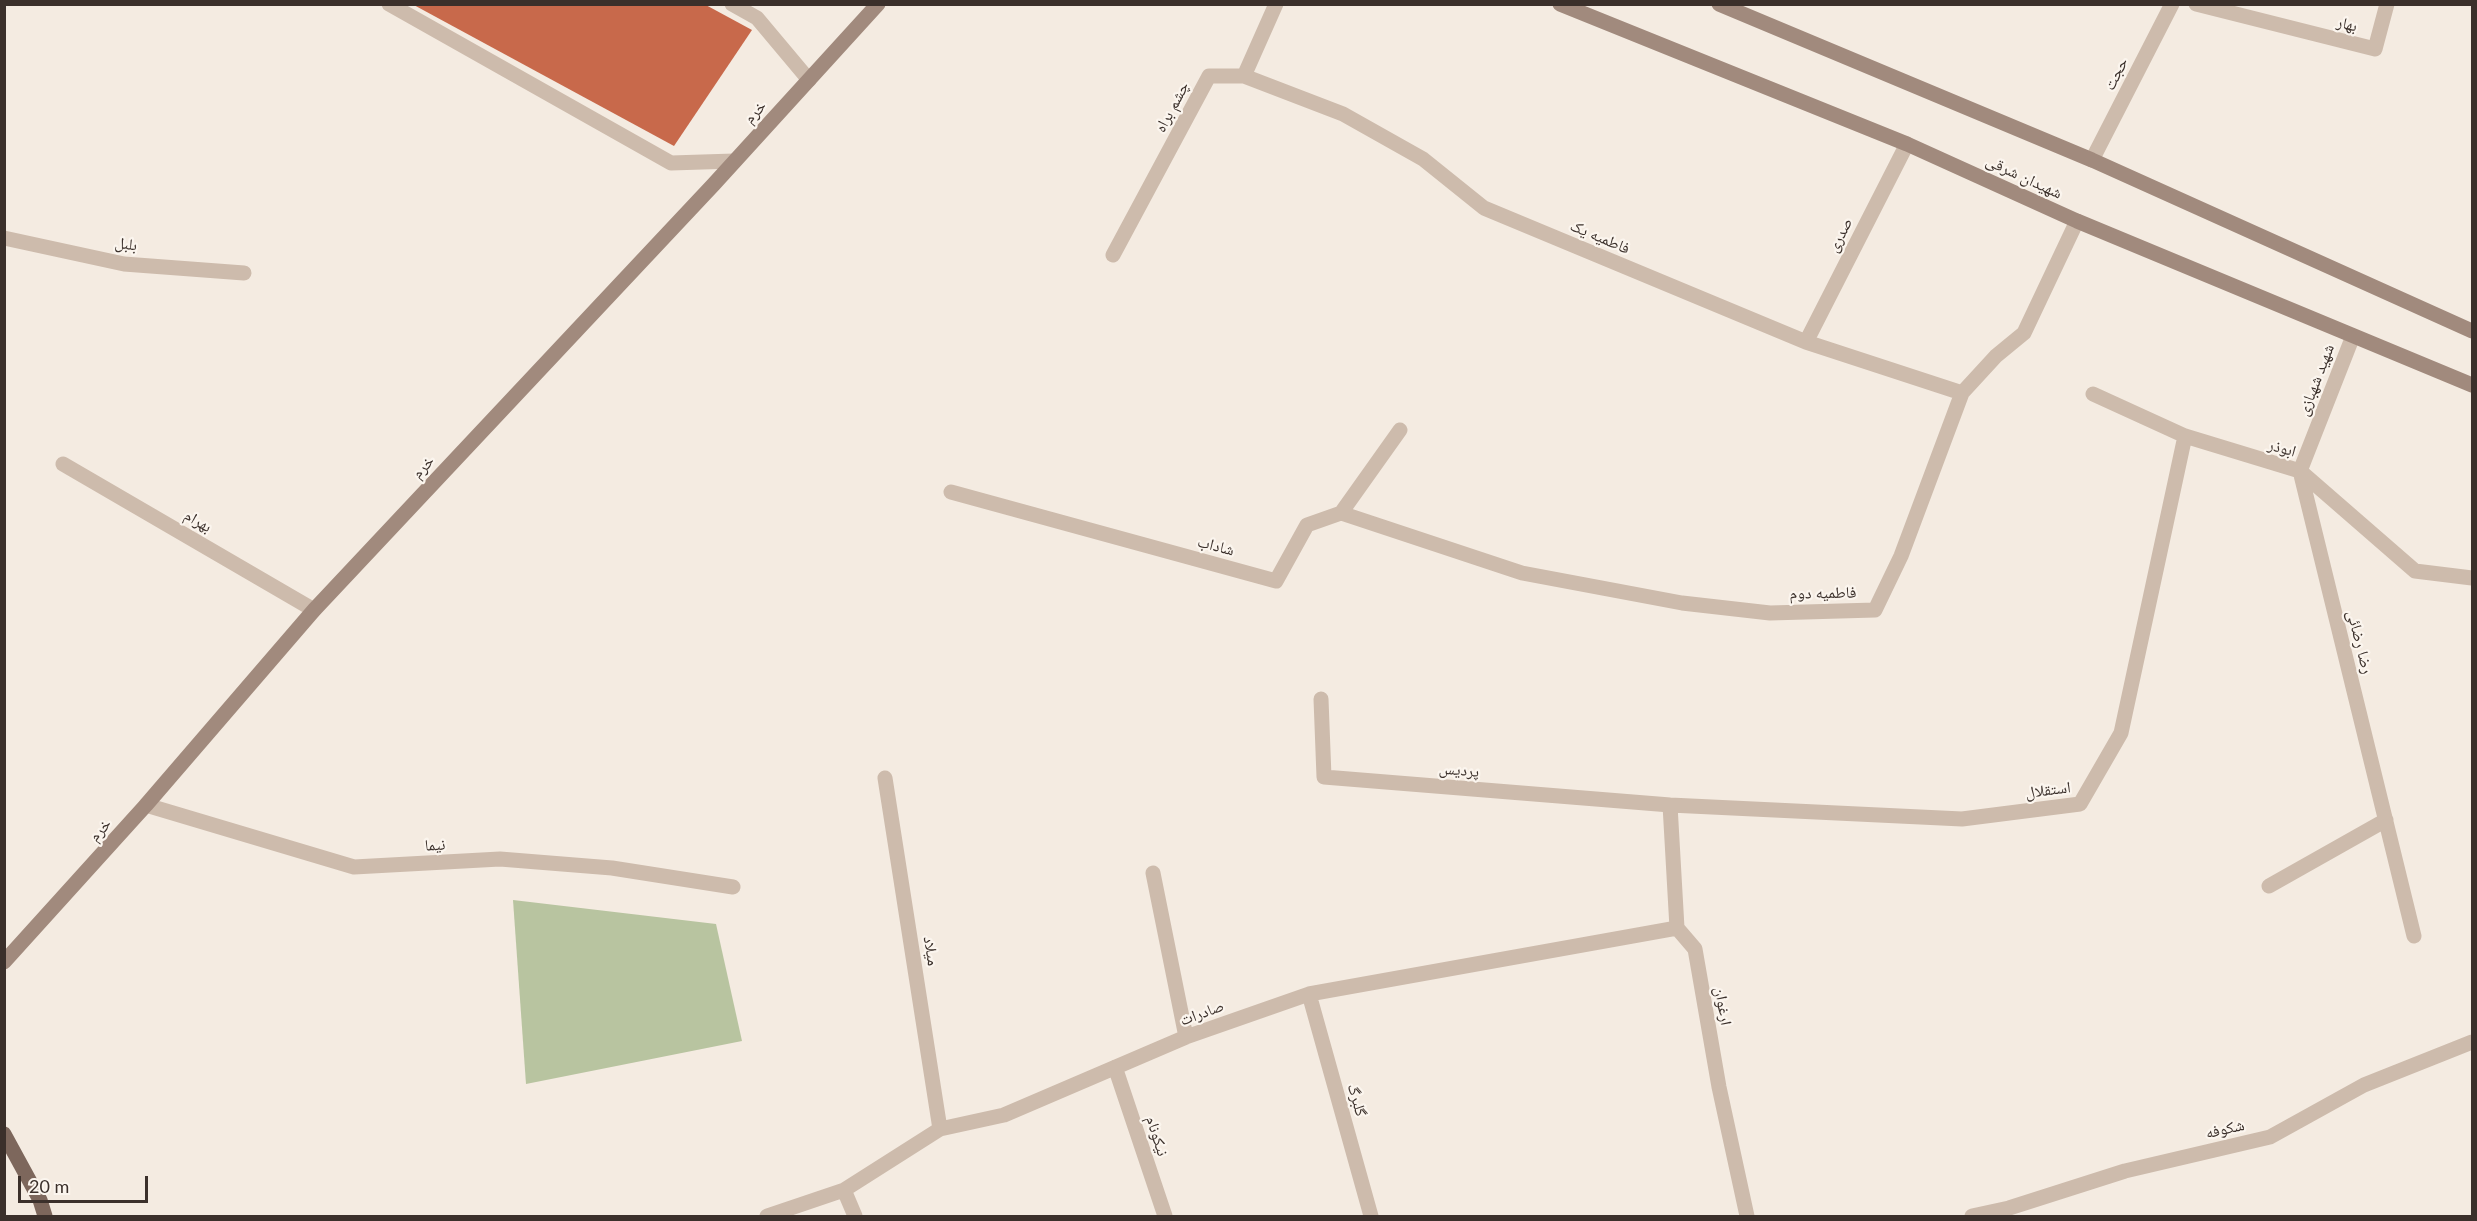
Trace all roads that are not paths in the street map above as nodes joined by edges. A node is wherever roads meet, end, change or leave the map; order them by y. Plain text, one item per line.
1 (389, 4) edge
2 (732, 4) edge
3 (878, 4) edge
4 (1276, 4) edge
5 (1560, 4) edge
6 (1719, 4) edge
7 (2172, 4) edge
8 (2196, 4) edge
9 (2387, 4) edge
10 (1244, 76) junction
11 (809, 80) junction
12 (1907, 144) junction
13 (2092, 160) junction
14 (734, 161) junction
15 (2077, 221) junction
16 (4, 238) edge
17 (1113, 255) dead end
18 (244, 273) dead end
19 (2472, 331) edge
20 (2353, 336) junction
21 (1806, 342) junction
22 (2472, 385) edge
23 (1962, 393) junction
24 (2093, 394) dead end
25 (1400, 430) dead end
26 (2185, 436) junction
27 (63, 464) dead end
28 (2300, 471) junction
29 (951, 492) dead end
30 (1341, 513) junction
31 (2472, 578) edge
32 (314, 610) junction
33 (1321, 699) dead end
34 (885, 778) dead end
35 (146, 805) junction
36 (1670, 805) junction
37 (2386, 820) junction
38 (1154, 873) dead end
39 (2269, 886) dead end
40 (733, 888) dead end
41 (1677, 928) junction
42 (2414, 936) dead end
43 (4, 962) edge
44 (1308, 994) junction
45 (1186, 1037) junction
46 (2472, 1042) edge
47 (1115, 1067) junction
48 (940, 1129) junction
49 (4, 1134) edge
50 (844, 1190) junction
51 (45, 1216) edge
52 (767, 1216) edge
53 (855, 1216) edge
54 (1165, 1216) edge
55 (1371, 1216) edge
56 (1747, 1216) edge
57 (1972, 1216) edge

1 - 14 street
2 - 11 street
3 - 11 main road, خرم
4 - 10 street
5 - 12 main road, شهیدان شرقی
6 - 13 main road
7 - 13 street, حجت
8 - 9 street, بهار
10 - 17 street, چشم براه
10 - 21 street, فاطمیه یک
11 - 14 main road, خرم
12 - 15 main road, شهیدان شرقی
12 - 21 street, صدری
13 - 19 main road
14 - 32 main road, خرم
15 - 20 main road, شهیدان شرقی
15 - 23 street, فاطمیه دوم
16 - 18 street, بلبل
20 - 22 main road, شهیدان شرقی
20 - 28 street, شهید شهبازی
21 - 23 street, فاطمیه یک
23 - 30 street, فاطمیه دوم
24 - 26 street, ابوذر
25 - 30 street
26 - 28 street, ابوذر
26 - 36 street, استقلال
27 - 32 street, بهرام
28 - 31 street, ابوذر
28 - 37 street, رضا رضائی
29 - 30 street, شاداب
32 - 35 main road, خرم
33 - 36 street, پردیس
34 - 48 street, میلاد
35 - 40 street, نیما
35 - 43 main road, خرم
36 - 41 street
37 - 39 street
37 - 42 street, رضا رضائی
38 - 45 street
41 - 44 street, صادرات
41 - 56 street, ارغوان
44 - 45 street, صادرات
44 - 55 street, گلبرگ
45 - 47 street, صادرات
46 - 57 street, شکوفه
47 - 48 street, صادرات
47 - 54 street, نیکونام
48 - 50 street, صادرات
49 - 51 main road
50 - 52 street, صادرات
50 - 53 street

